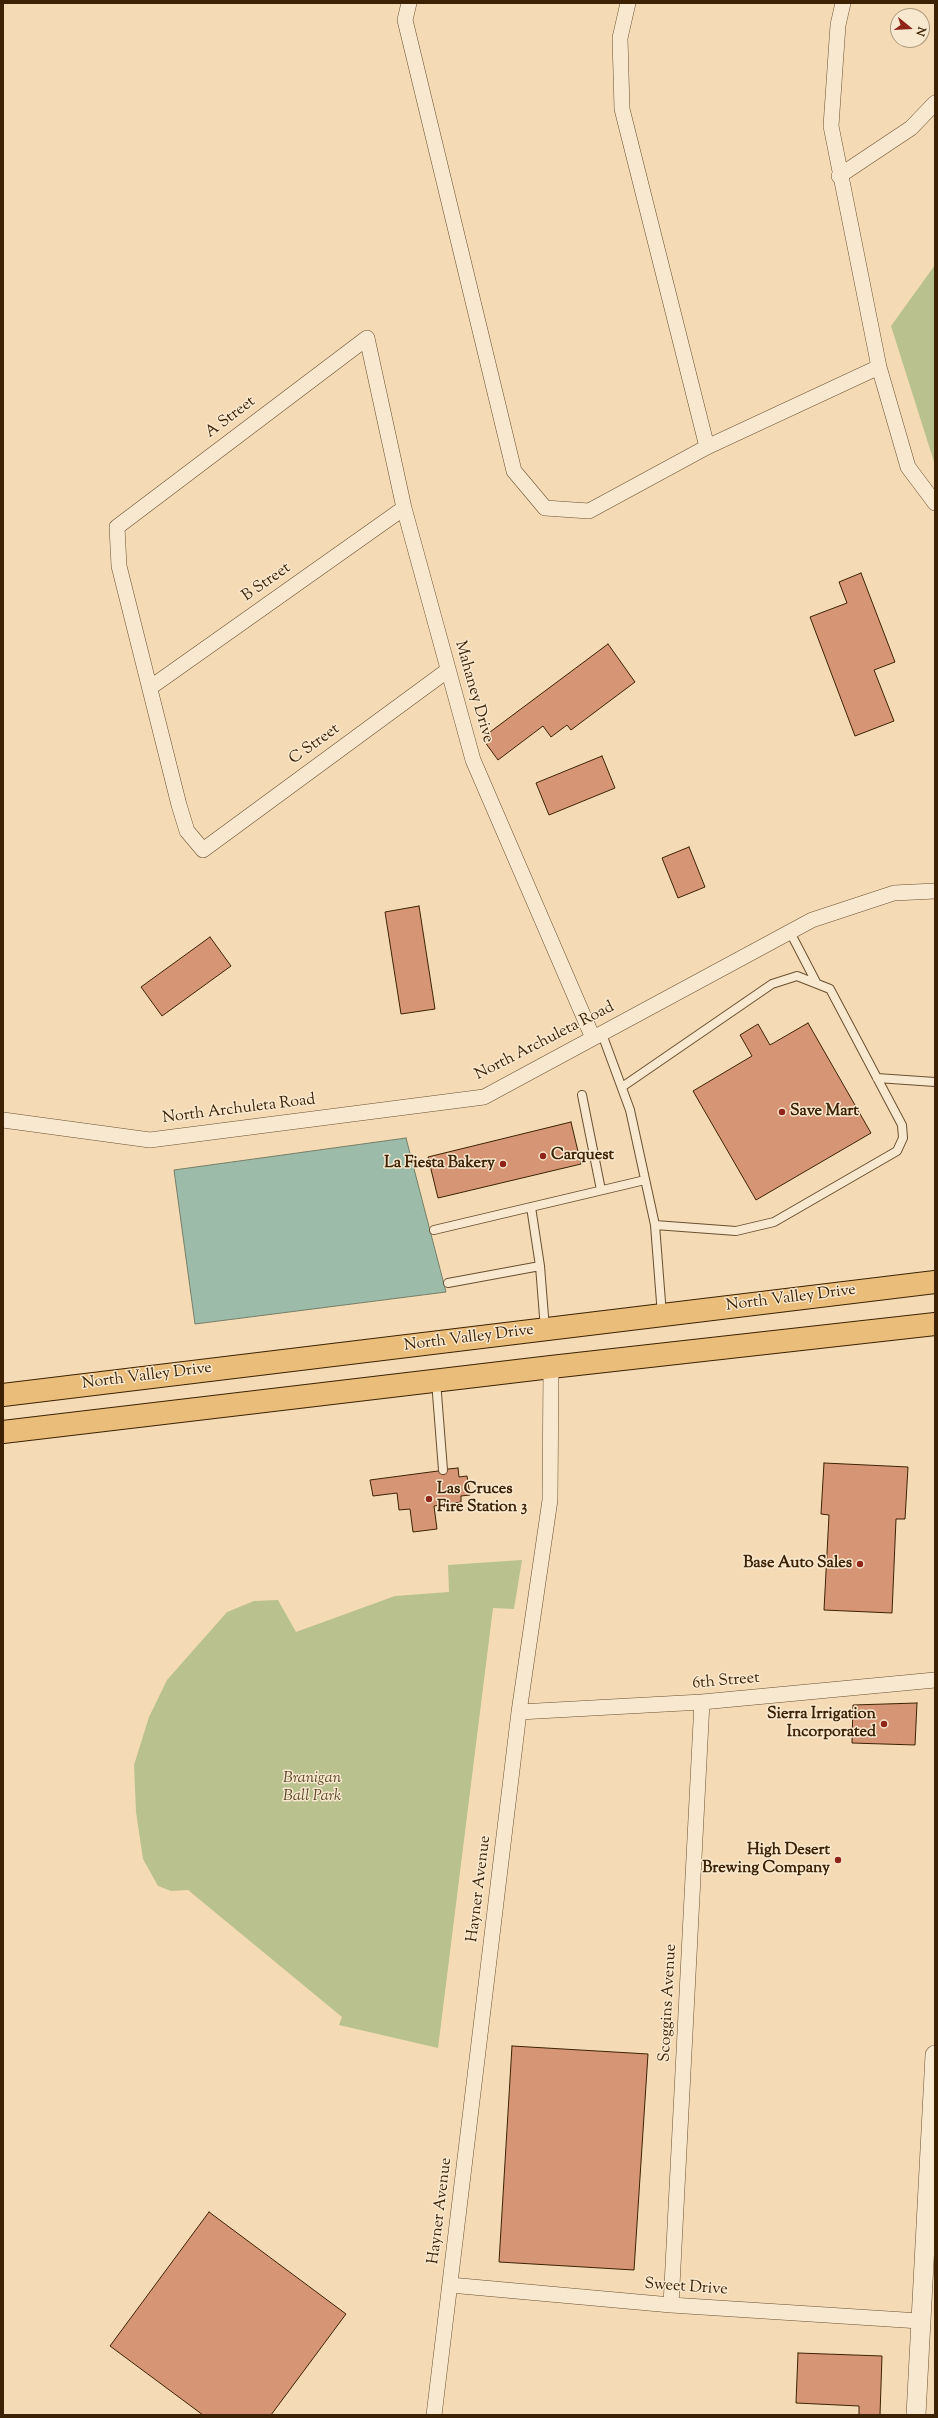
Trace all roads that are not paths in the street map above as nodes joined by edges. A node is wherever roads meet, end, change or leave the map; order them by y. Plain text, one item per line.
1 (409, 3) edge
2 (628, 3) edge
3 (843, 3) edge
4 (935, 103) edge
5 (839, 176) junction
6 (367, 338) joint
7 (879, 368) junction
8 (707, 446) junction
9 (935, 503) edge
10 (404, 508) junction
11 (448, 670) junction
12 (151, 687) junction
13 (935, 890) edge
14 (790, 932) junction
15 (816, 982) junction
16 (598, 1036) junction
17 (877, 1078) junction
18 (935, 1082) edge
19 (622, 1087) junction
20 (582, 1095) dead end
21 (3, 1120) edge
22 (645, 1180) junction
23 (601, 1190) junction
24 (531, 1206) junction
25 (654, 1225) junction
26 (434, 1230) dead end
27 (540, 1266) junction
28 (448, 1282) dead end
29 (935, 1282) edge
30 (662, 1315) junction
31 (935, 1324) edge
32 (545, 1329) junction
33 (551, 1367) junction
34 (436, 1380) junction
35 (3, 1395) edge
36 (3, 1432) edge
37 (443, 1470) dead end
38 (935, 1680) edge
39 (702, 1702) junction
40 (519, 1712) junction
41 (935, 2055) edge
42 (931, 2204) edge
43 (450, 2285) junction
44 (671, 2305) junction
45 (920, 2321) junction
46 (434, 2415) edge
47 (916, 2415) edge

1 - 8 street
2 - 8 street
3 - 5 street
4 - 5 street
5 - 7 street
6 - 10 street, Mahaney Drive
6 - 12 street, A Street
7 - 8 street
7 - 9 street
10 - 11 street, Mahaney Drive
10 - 12 street, B Street
11 - 12 street, C Street
11 - 16 street, Mahaney Drive
13 - 14 street, North Archuleta Road
14 - 15 lane
14 - 16 street, North Archuleta Road
15 - 17 lane
15 - 19 lane
16 - 19 lane
16 - 21 street, North Archuleta Road
17 - 18 lane
17 - 25 lane
19 - 22 lane
20 - 23 lane
22 - 23 lane
22 - 25 lane
23 - 24 lane
24 - 26 lane
24 - 27 lane
25 - 30 lane
27 - 28 lane
27 - 32 lane
29 - 30 main road, North Valley Drive
30 - 32 main road, North Valley Drive
31 - 33 main road
32 - 35 main road, North Valley Drive
33 - 34 main road
33 - 40 street, Hayner Avenue
34 - 36 main road
34 - 37 lane
38 - 39 street, 6th Street
39 - 40 street, 6th Street
39 - 44 street, Scoggins Avenue
40 - 43 street, Hayner Avenue
41 - 42 street
42 - 45 street
43 - 44 street, Sweet Drive
43 - 46 street, Hayner Avenue
44 - 45 street, Sweet Drive
45 - 47 street

